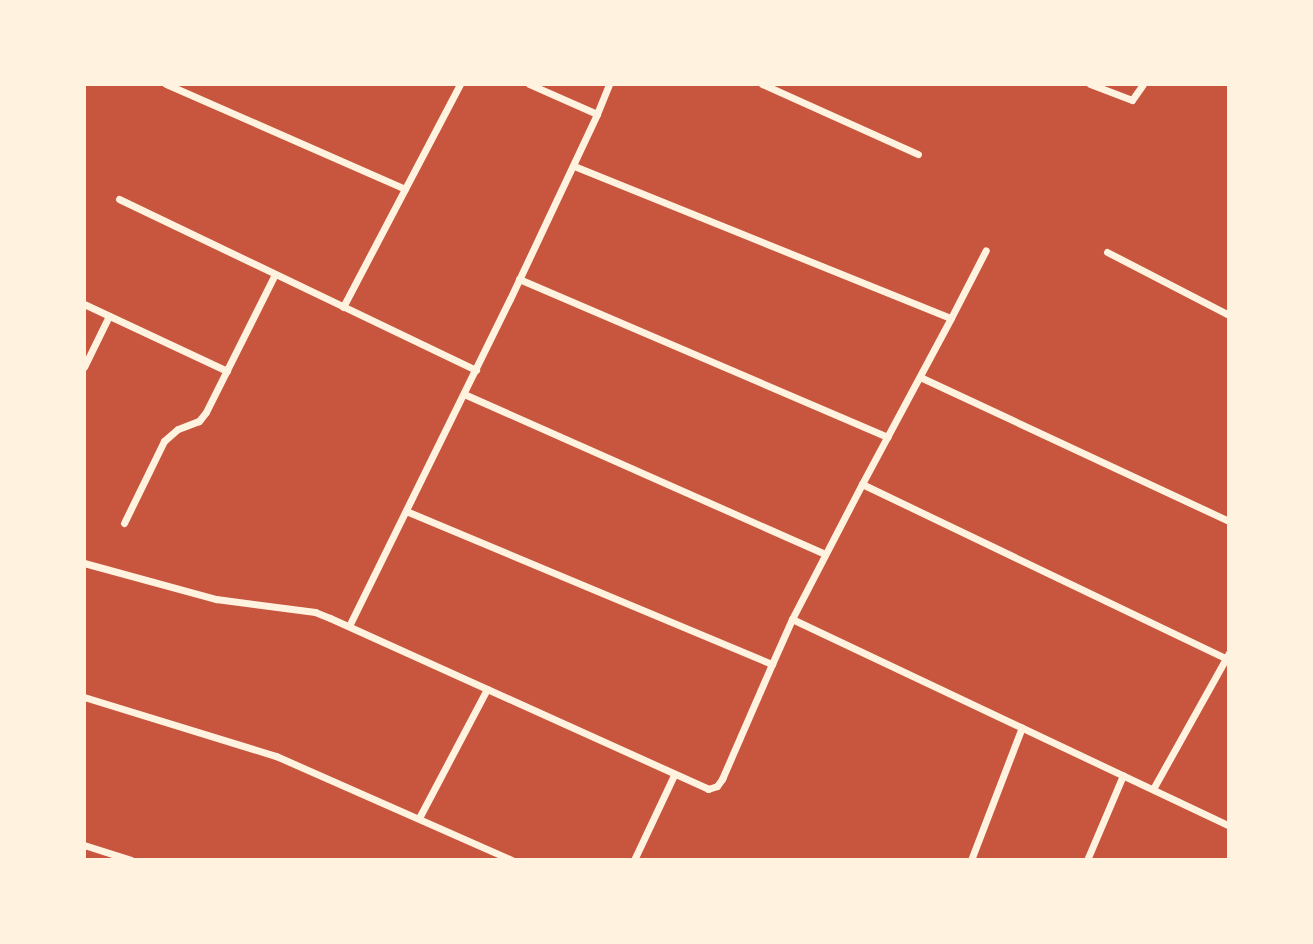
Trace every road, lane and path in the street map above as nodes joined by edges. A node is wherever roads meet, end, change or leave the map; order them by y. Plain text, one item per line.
1 (166, 84) edge
2 (460, 84) edge
3 (529, 84) edge
4 (609, 84) edge
5 (762, 84) edge
6 (1090, 84) edge
7 (1143, 84) edge
8 (597, 114) junction
9 (918, 154) dead end
10 (574, 166) junction
11 (405, 189) junction
12 (119, 200) dead end
13 (986, 250) dead end
14 (1107, 252) dead end
15 (275, 274) junction
16 (519, 279) junction
17 (84, 304) edge
18 (343, 307) junction
19 (1229, 314) edge
20 (109, 316) junction
21 (951, 318) junction
22 (84, 367) edge
23 (476, 370) junction
24 (227, 371) junction
25 (920, 377) junction
26 (464, 394) junction
27 (888, 437) junction
28 (862, 484) junction
29 (406, 511) junction
30 (1229, 521) edge
31 (124, 523) dead end
32 (825, 554) junction
33 (84, 563) edge
34 (792, 619) junction
35 (349, 626) junction
36 (1228, 657) edge
37 (772, 664) junction
38 (487, 689) junction
39 (84, 697) edge
40 (1022, 727) junction
41 (674, 775) junction
42 (1123, 775) junction
43 (1153, 789) junction
44 (419, 818) junction
45 (1229, 826) edge
46 (84, 845) edge
47 (131, 860) edge
48 (512, 860) edge
49 (634, 860) edge
50 (971, 860) edge
51 (1087, 860) edge

1 - 11 street
2 - 11 street
3 - 8 street
4 - 8 street
5 - 9 street
6 - 7 street
8 - 10 street
10 - 16 street
10 - 21 street
11 - 18 street
12 - 15 street
13 - 21 street
14 - 19 street
15 - 18 street
15 - 24 street
16 - 23 street
16 - 27 street
17 - 20 street
18 - 23 street
20 - 22 street
20 - 24 street
21 - 25 street
23 - 26 street
24 - 31 street
25 - 27 street
25 - 30 street
26 - 29 street
26 - 32 street
27 - 28 street
28 - 32 street
28 - 36 street
29 - 35 street
29 - 37 street
32 - 34 street
33 - 35 street
34 - 37 street
34 - 40 street
35 - 38 street
36 - 43 street
37 - 41 street
38 - 41 street
38 - 44 street
39 - 44 street
40 - 42 street
40 - 50 street
41 - 49 street
42 - 43 street
42 - 51 street
43 - 45 street
44 - 48 street
46 - 47 street

